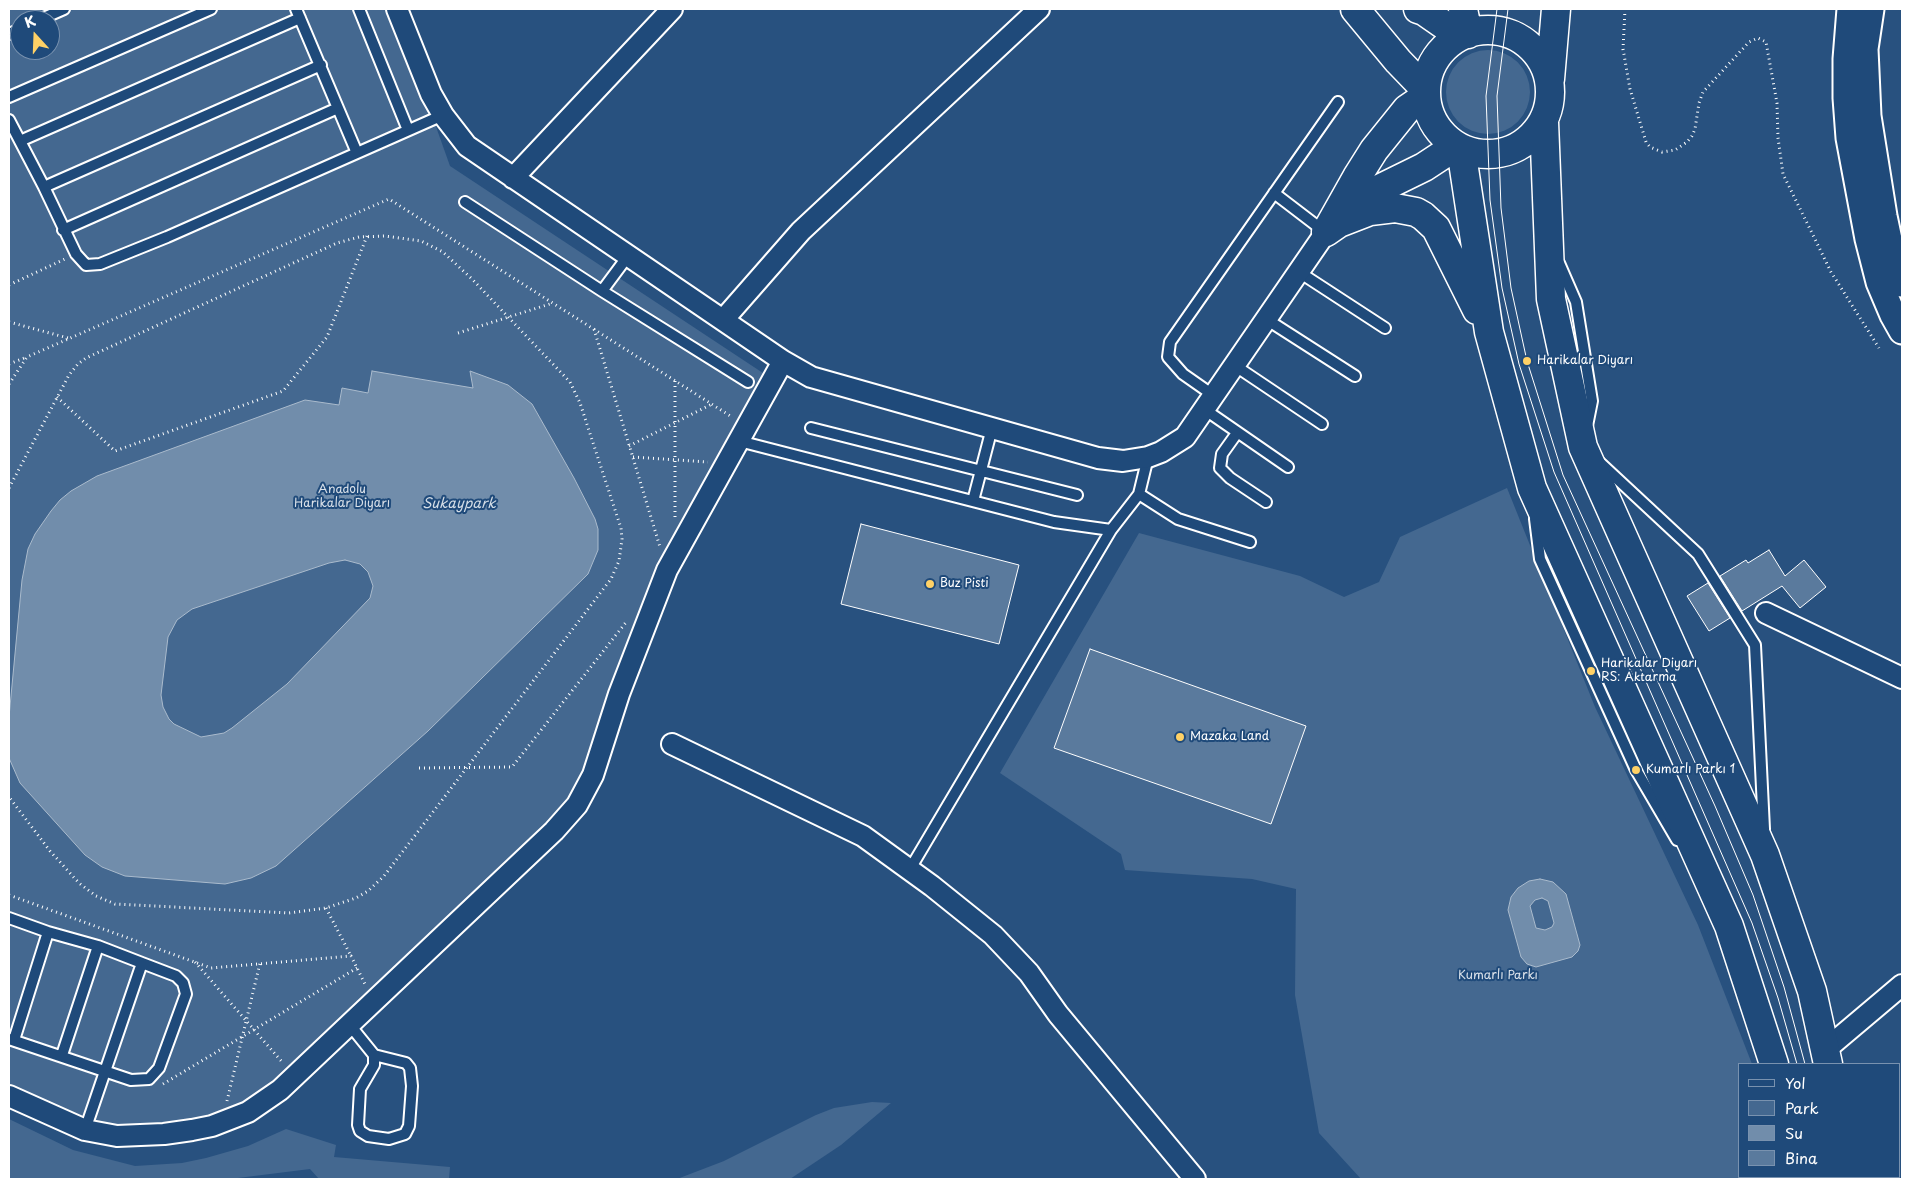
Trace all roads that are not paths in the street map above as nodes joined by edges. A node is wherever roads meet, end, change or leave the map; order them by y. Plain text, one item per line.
1 (211, 9) edge
2 (359, 9) edge
3 (397, 9) edge
4 (672, 9) edge
5 (1039, 9) edge
6 (1355, 9) edge
7 (1418, 9) edge
8 (1556, 9) edge
9 (1850, 9) edge
10 (1871, 9) edge
11 (298, 13) edge
12 (1464, 26) edge
13 (321, 65) junction
14 (1550, 80) junction
15 (1425, 93) junction
16 (9, 97) edge
17 (1338, 102) dead end
18 (338, 108) junction
19 (443, 115) junction
20 (9, 120) edge
21 (1544, 122) junction
22 (408, 130) junction
23 (20, 142) junction
24 (1458, 147) junction
25 (357, 153) junction
26 (513, 178) junction
27 (44, 187) junction
28 (1274, 194) junction
29 (465, 202) dead end
30 (63, 230) junction
31 (1326, 232) junction
32 (628, 256) junction
33 (1298, 272) junction
34 (1902, 284) edge
35 (602, 291) junction
36 (1266, 318) junction
37 (723, 320) junction
38 (1385, 328) dead end
39 (1902, 331) edge
40 (1489, 332) junction
41 (783, 361) junction
42 (1234, 365) junction
43 (1355, 376) dead end
44 (748, 382) dead end
45 (1208, 402) junction
46 (1322, 424) dead end
47 (811, 428) dead end
48 (992, 428) junction
49 (1237, 433) junction
50 (743, 434) junction
51 (1583, 447) junction
52 (1148, 457) junction
53 (1288, 467) dead end
54 (981, 469) junction
55 (1139, 494) junction
56 (1077, 495) dead end
57 (973, 501) junction
58 (1266, 502) dead end
59 (1111, 530) junction
60 (1250, 542) dead end
61 (1766, 613) dead end
62 (1902, 678) edge
63 (672, 744) dead end
64 (1765, 856) junction
65 (910, 869) junction
66 (9, 918) edge
67 (48, 932) junction
68 (98, 946) junction
69 (142, 963) junction
70 (1902, 985) edge
71 (349, 1024) junction
72 (12, 1040) edge
73 (62, 1055) junction
74 (374, 1055) junction
75 (1827, 1057) edge
76 (1774, 1063) edge
77 (104, 1070) junction
78 (9, 1096) edge
79 (85, 1130) junction
80 (1195, 1179) edge

1 - 16 lane
2 - 22 lane
3 - 19 street
4 - 26 street
5 - 37 street
6 - 15 highway
7 - 12 highway
8 - 14 highway
9 - 39 street
10 - 34 street
11 - 13 lane
11 - 23 lane
12 - 14 highway
12 - 15 highway
13 - 18 lane
13 - 27 lane
14 - 21 highway
15 - 24 highway
15 - 31 highway
17 - 28 lane
18 - 25 lane
18 - 30 lane
19 - 22 lane
19 - 26 street
20 - 23 lane
21 - 24 highway
21 - 51 highway
22 - 25 lane
23 - 27 lane
24 - 31 highway
24 - 40 highway
25 - 30 lane
26 - 32 street
27 - 30 lane
28 - 31 lane
28 - 45 lane
29 - 35 lane
31 - 33 street
31 - 40 highway
32 - 35 lane
32 - 37 street
33 - 36 street
33 - 38 lane
35 - 44 lane
36 - 42 street
36 - 43 lane
37 - 41 street
40 - 76 highway
41 - 48 street
41 - 50 street
42 - 45 street
42 - 46 lane
45 - 49 lane
45 - 52 street
47 - 54 lane
48 - 52 street
48 - 54 lane
49 - 53 lane
49 - 58 lane
50 - 57 lane
50 - 71 street
51 - 64 highway
51 - 64 lane
52 - 55 lane
54 - 56 lane
54 - 57 lane
55 - 59 lane
55 - 60 lane
57 - 59 lane
59 - 65 lane
61 - 62 street
63 - 65 street
64 - 75 highway
65 - 80 street
66 - 67 lane
67 - 68 lane
67 - 72 lane
68 - 69 lane
68 - 73 lane
69 - 77 lane
69 - 77 lane
70 - 75 street
71 - 74 lane
71 - 79 street
72 - 73 lane
73 - 77 lane
74 - 74 lane
77 - 79 lane
78 - 79 street

